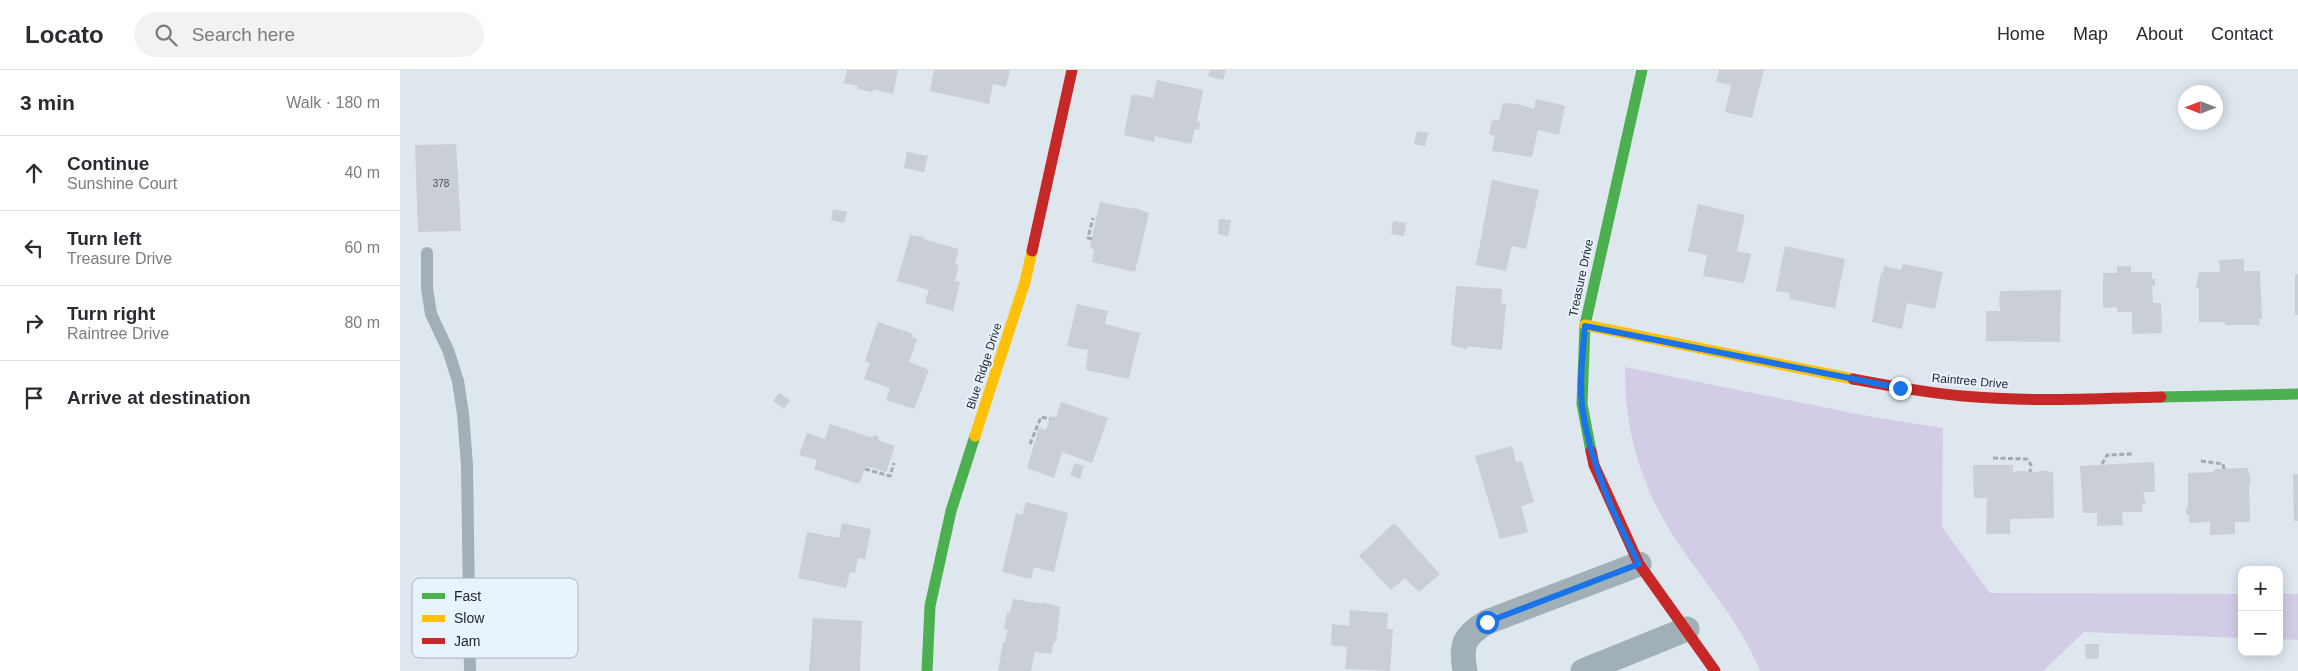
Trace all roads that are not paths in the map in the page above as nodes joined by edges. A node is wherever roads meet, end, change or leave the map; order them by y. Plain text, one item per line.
1 (1072, 70) edge
2 (1642, 70) edge
3 (428, 253) dead end
4 (1585, 326) junction
5 (2298, 394) edge
6 (1639, 564) junction
7 (469, 578) edge
8 (1687, 629) junction
9 (470, 658) edge
10 (470, 671) edge
11 (927, 671) edge
12 (1465, 671) edge
13 (1583, 671) edge
14 (1715, 671) edge

1 - 11 street, Blue Ridge Drive
2 - 4 street, Treasure Drive
3 - 7 lane
4 - 5 street, Raintree Drive
4 - 6 street, Treasure Drive
6 - 8 street, Treasure Drive
6 - 12 street
8 - 13 street
8 - 14 street, Treasure Drive
9 - 10 lane

